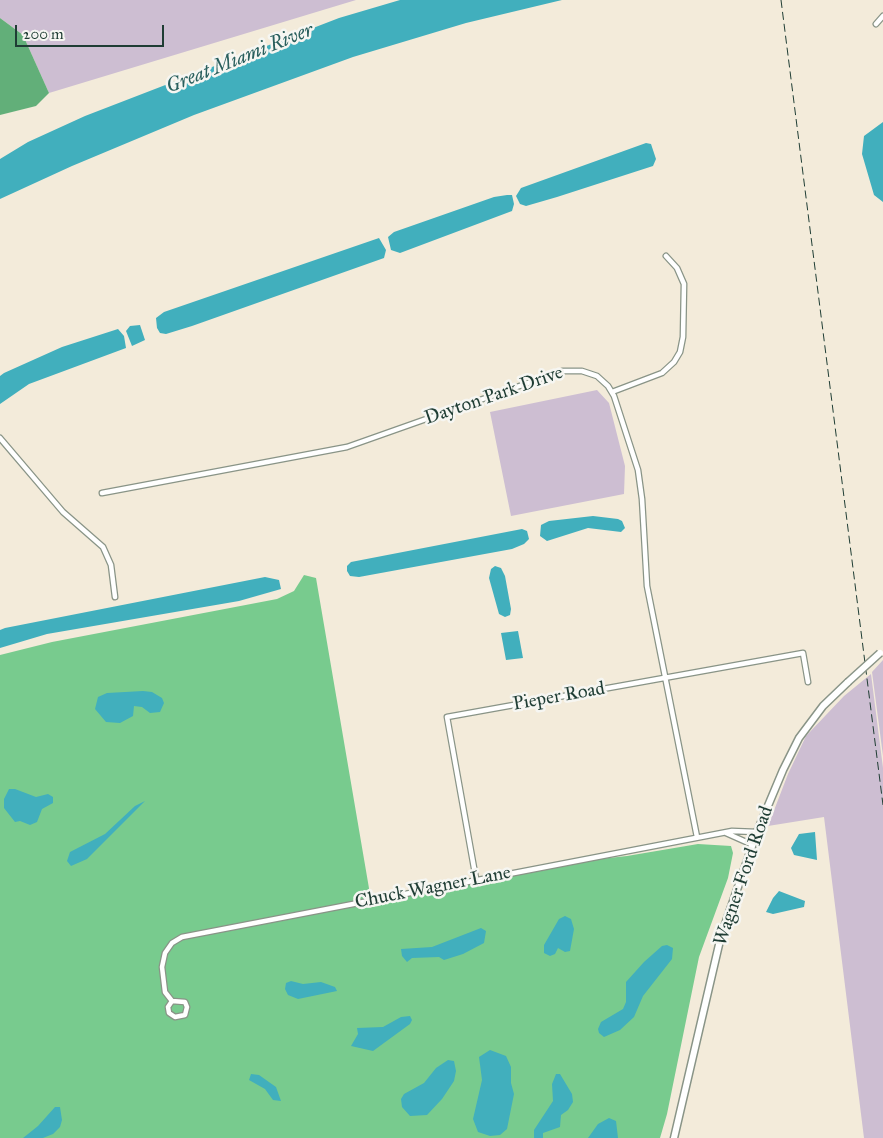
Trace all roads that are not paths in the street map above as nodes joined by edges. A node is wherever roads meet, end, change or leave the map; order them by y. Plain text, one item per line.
1 (883, 16) edge
2 (876, 24) dead end
3 (666, 256) dead end
4 (612, 392) junction
5 (0, 438) edge
6 (102, 493) dead end
7 (115, 596) dead end
8 (882, 651) edge
9 (664, 678) junction
10 (808, 682) dead end
11 (757, 832) junction
12 (726, 833) junction
13 (697, 837) junction
14 (753, 845) junction
15 (476, 879) junction
16 (172, 1001) junction
17 (674, 1138) edge

1 - 2 street
3 - 4 street
4 - 6 street, Dayton Park Drive
4 - 9 street, Dayton Park Drive
5 - 7 street
8 - 11 main road, Wagner Ford Road, bridge
9 - 10 street, Pieper Road
9 - 13 street, Dayton Park Drive
9 - 15 street, Pieper Road
11 - 12 street, Chuck Wagner Lane
11 - 14 main road, Wagner Ford Road
12 - 13 street, Chuck Wagner Lane
12 - 14 street
13 - 15 street, Chuck Wagner Lane
14 - 17 main road, Wagner Ford Road
15 - 16 street, Chuck Wagner Lane
16 - 16 street, Chuck Wagner Lane

